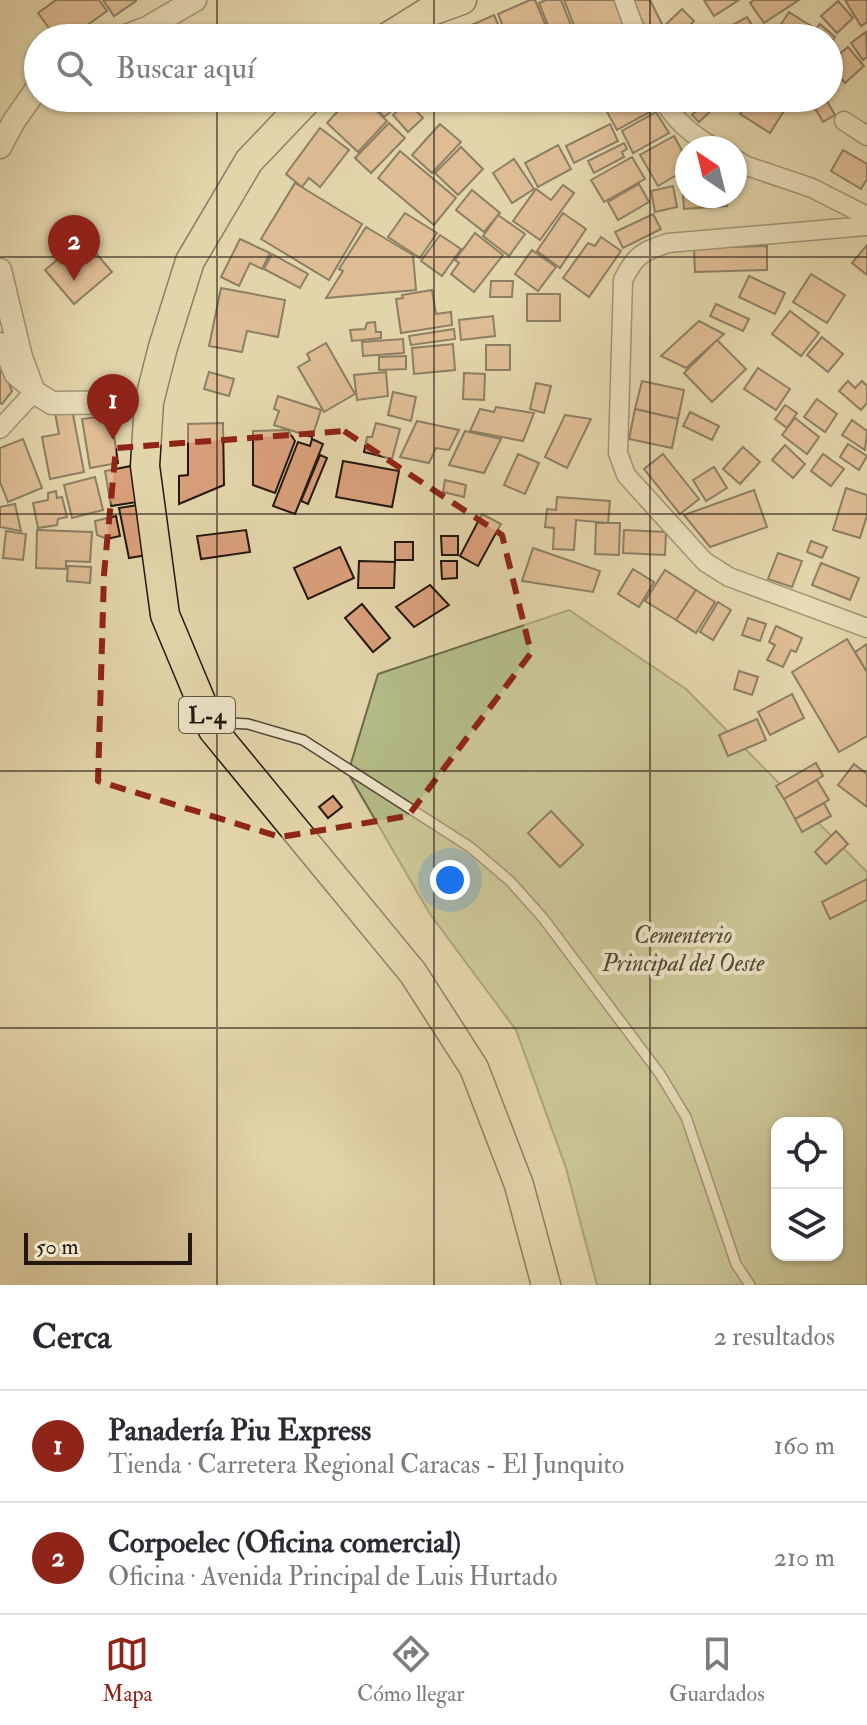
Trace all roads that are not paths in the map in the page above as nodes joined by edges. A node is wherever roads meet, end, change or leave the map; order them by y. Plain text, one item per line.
1 (195, 0) edge
2 (462, 0) edge
3 (624, 0) edge
4 (154, 24) edge
5 (408, 24) edge
6 (633, 24) edge
7 (24, 107) edge
8 (296, 112) edge
9 (670, 112) edge
10 (844, 121) dead end
11 (696, 136) edge
12 (867, 136) edge
13 (0, 147) edge
14 (747, 166) edge
15 (867, 216) edge
16 (867, 226) edge
17 (0, 270) edge
18 (0, 342) edge
19 (34, 392) junction
20 (149, 402) junction
21 (0, 429) edge
22 (867, 628) edge
23 (210, 722) junction
24 (546, 1285) edge
25 (750, 1285) edge

1 - 4 street
2 - 5 main road
3 - 6 street
7 - 13 street
8 - 20 main road, L-4
9 - 11 street
10 - 12 street
14 - 15 street
16 - 22 street
17 - 19 street
18 - 19 street
19 - 20 street
19 - 21 street
20 - 23 main road, L-4
23 - 24 main road, L-4
23 - 25 lane

